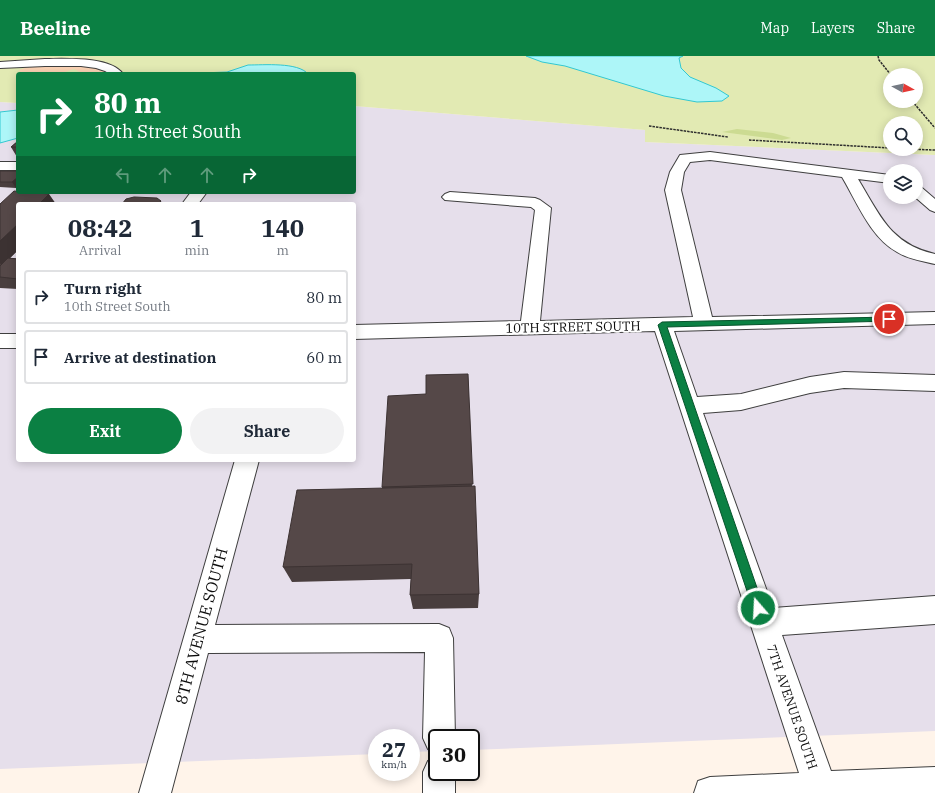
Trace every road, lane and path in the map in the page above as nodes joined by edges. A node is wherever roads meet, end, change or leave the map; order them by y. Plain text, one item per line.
1 (878, 56) edge
2 (0, 65) edge
3 (885, 68) edge
4 (116, 72) edge
5 (918, 108) edge
6 (648, 126) dead end
7 (935, 128) edge
8 (730, 137) dead end
9 (743, 139) dead end
10 (883, 148) edge
11 (923, 150) edge
12 (935, 150) edge
13 (0, 166) edge
14 (16, 166) edge
15 (847, 173) junction
16 (883, 178) edge
17 (923, 196) edge
18 (450, 197) dead end
19 (935, 207) edge
20 (935, 259) edge
21 (935, 318) edge
22 (704, 324) junction
23 (662, 325) junction
24 (530, 328) junction
25 (356, 332) edge
26 (0, 341) edge
27 (16, 341) edge
28 (935, 382) edge
29 (689, 406) junction
30 (246, 462) edge
31 (935, 610) edge
32 (763, 623) junction
33 (198, 639) junction
34 (439, 729) edge
35 (439, 781) edge
36 (935, 783) edge
37 (821, 791) edge
38 (155, 793) edge
39 (439, 793) edge
40 (710, 793) edge

1 - 3 path
2 - 4 street
5 - 7 path
6 - 8 path
9 - 10 path
11 - 12 path
13 - 14 street
15 - 16 street
15 - 20 street
15 - 22 street
17 - 19 street
18 - 24 street
21 - 22 street, 10TH STREET SOUTH
22 - 23 street, 10TH STREET SOUTH
23 - 24 street, 10TH STREET SOUTH
23 - 29 street, 7TH AVENUE SOUTH
24 - 25 street, 10TH STREET SOUTH
26 - 27 street
28 - 29 street
29 - 32 street, 7TH AVENUE SOUTH
30 - 33 street, 8TH AVENUE SOUTH
31 - 32 street
32 - 37 street, 7TH AVENUE SOUTH
33 - 34 street
33 - 38 street, 8TH AVENUE SOUTH
35 - 39 street
36 - 37 street
37 - 40 street

